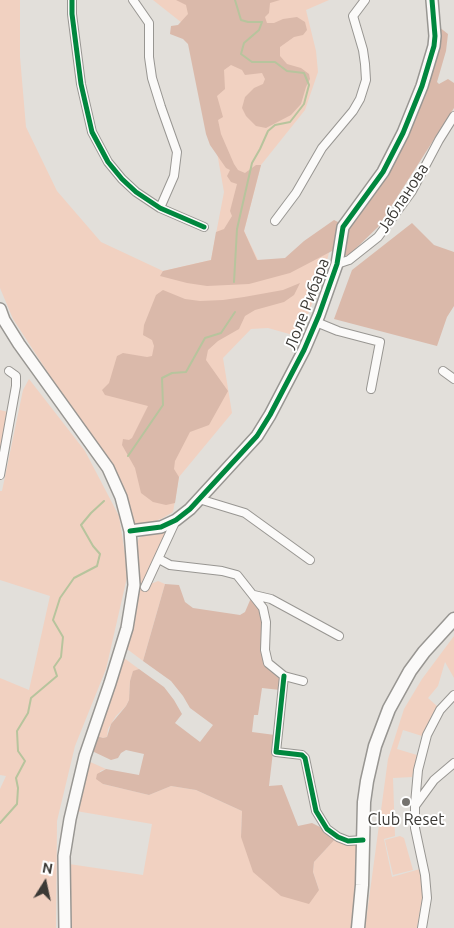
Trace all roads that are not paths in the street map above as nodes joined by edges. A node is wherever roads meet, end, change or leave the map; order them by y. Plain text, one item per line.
1 (72, 0) edge
2 (133, 0) edge
3 (365, 0) edge
4 (432, 0) edge
5 (454, 116) edge
6 (160, 208) junction
7 (275, 221) dead end
8 (204, 227) dead end
9 (337, 264) junction
10 (0, 309) edge
11 (316, 322) junction
12 (9, 371) dead end
13 (443, 371) dead end
14 (454, 379) edge
15 (371, 389) dead end
16 (0, 476) edge
17 (199, 499) junction
18 (176, 520) junction
19 (130, 531) junction
20 (159, 559) junction
21 (310, 560) dead end
22 (146, 587) dead end
23 (254, 595) junction
24 (454, 619) edge
25 (339, 636) dead end
26 (284, 676) junction
27 (303, 681) dead end
28 (454, 696) edge
29 (454, 763) edge
30 (415, 806) junction
31 (363, 840) junction
32 (65, 928) edge
33 (358, 928) edge
34 (422, 928) edge

1 - 6 street
2 - 6 street
3 - 7 street
4 - 9 main road, Лоле Рибара
5 - 9 street, Јабланова
6 - 8 street
9 - 11 main road, Лоле Рибара
10 - 19 main road
11 - 15 street
11 - 17 main road, Лоле Рибара
12 - 16 street
13 - 14 street
17 - 18 main road, Лоле Рибара
17 - 21 street
18 - 19 main road, Лоле Рибара
18 - 20 street
19 - 32 main road
20 - 22 street
20 - 23 street
23 - 25 street
23 - 26 street
24 - 31 main road
26 - 27 street
26 - 31 street
28 - 30 street
29 - 30 street
30 - 34 street
31 - 33 main road

